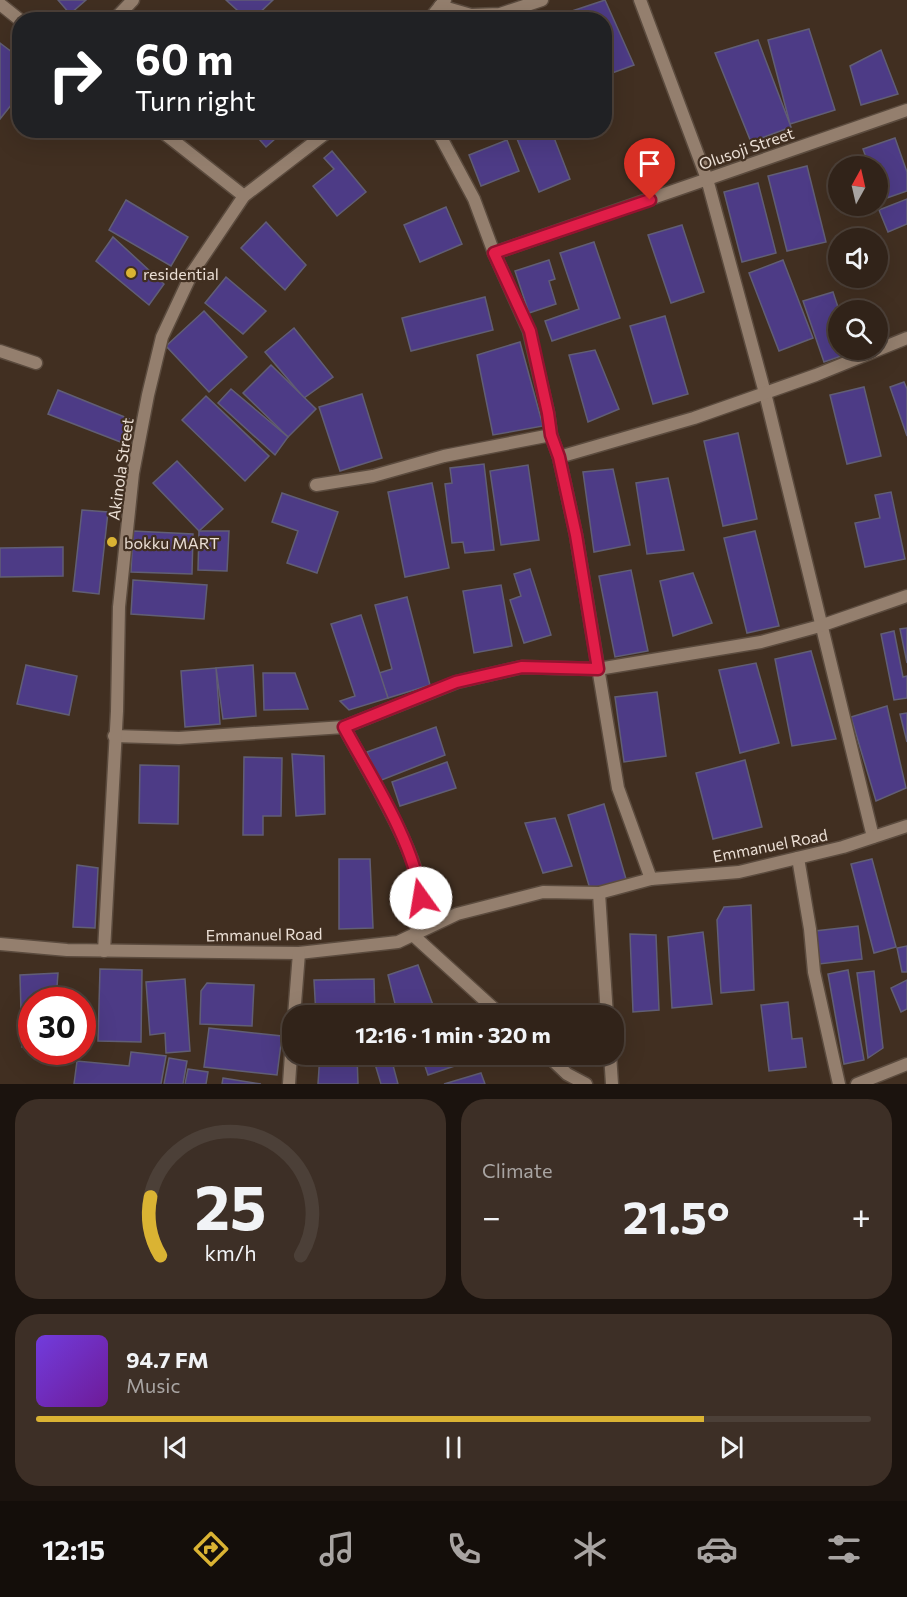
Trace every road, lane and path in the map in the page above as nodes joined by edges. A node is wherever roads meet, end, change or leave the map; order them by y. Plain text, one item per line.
1 (133, 0) edge
2 (542, 0) edge
3 (640, 0) edge
4 (443, 3) edge
5 (0, 4) edge
6 (122, 12) edge
7 (464, 12) edge
8 (506, 12) edge
9 (12, 14) edge
10 (907, 110) edge
11 (170, 138) edge
12 (320, 138) edge
13 (441, 138) edge
14 (707, 179) junction
15 (244, 196) junction
16 (494, 253) junction
17 (907, 338) edge
18 (0, 351) edge
19 (36, 363) dead end
20 (765, 393) junction
21 (551, 435) junction
22 (559, 457) junction
23 (316, 485) dead end
24 (907, 596) edge
25 (820, 626) junction
26 (598, 669) junction
27 (344, 727) junction
28 (114, 735) junction
29 (907, 826) edge
30 (873, 837) junction
31 (798, 858) junction
32 (651, 879) junction
33 (599, 893) junction
34 (414, 936) junction
35 (0, 944) edge
36 (104, 951) junction
37 (299, 952) junction
38 (295, 1005) edge
39 (490, 1005) edge
40 (606, 1005) edge
41 (907, 1064) edge
42 (290, 1065) edge
43 (558, 1065) edge
44 (611, 1065) edge
45 (289, 1084) edge
46 (586, 1084) edge
47 (612, 1084) edge
48 (839, 1084) edge
49 (857, 1084) edge

1 - 6 street
2 - 8 street
3 - 14 street
4 - 7 street
5 - 9 street
10 - 14 street, Olusoji Street
11 - 15 street
12 - 15 street, Akinola Street
13 - 16 street
14 - 16 street, Olusoji Street
14 - 20 street
15 - 28 street, Akinola Street
16 - 21 street
17 - 20 street
18 - 19 street
20 - 22 street
20 - 25 street
21 - 22 street
21 - 23 street
22 - 26 street
24 - 25 street
25 - 26 street
25 - 30 street
26 - 27 street
26 - 32 street
27 - 28 street
27 - 34 street
28 - 36 street, Akinola Street
29 - 30 street, Emmanuel Road
30 - 31 street, Emmanuel Road
31 - 32 street, Emmanuel Road
31 - 48 street
32 - 33 street, Emmanuel Road
33 - 34 street, Emmanuel Road
33 - 40 street
34 - 37 street, Emmanuel Road
34 - 39 street
35 - 36 street, Emmanuel Road
36 - 37 street, Emmanuel Road
37 - 38 street
41 - 49 street
42 - 45 street
43 - 46 street
44 - 47 street

